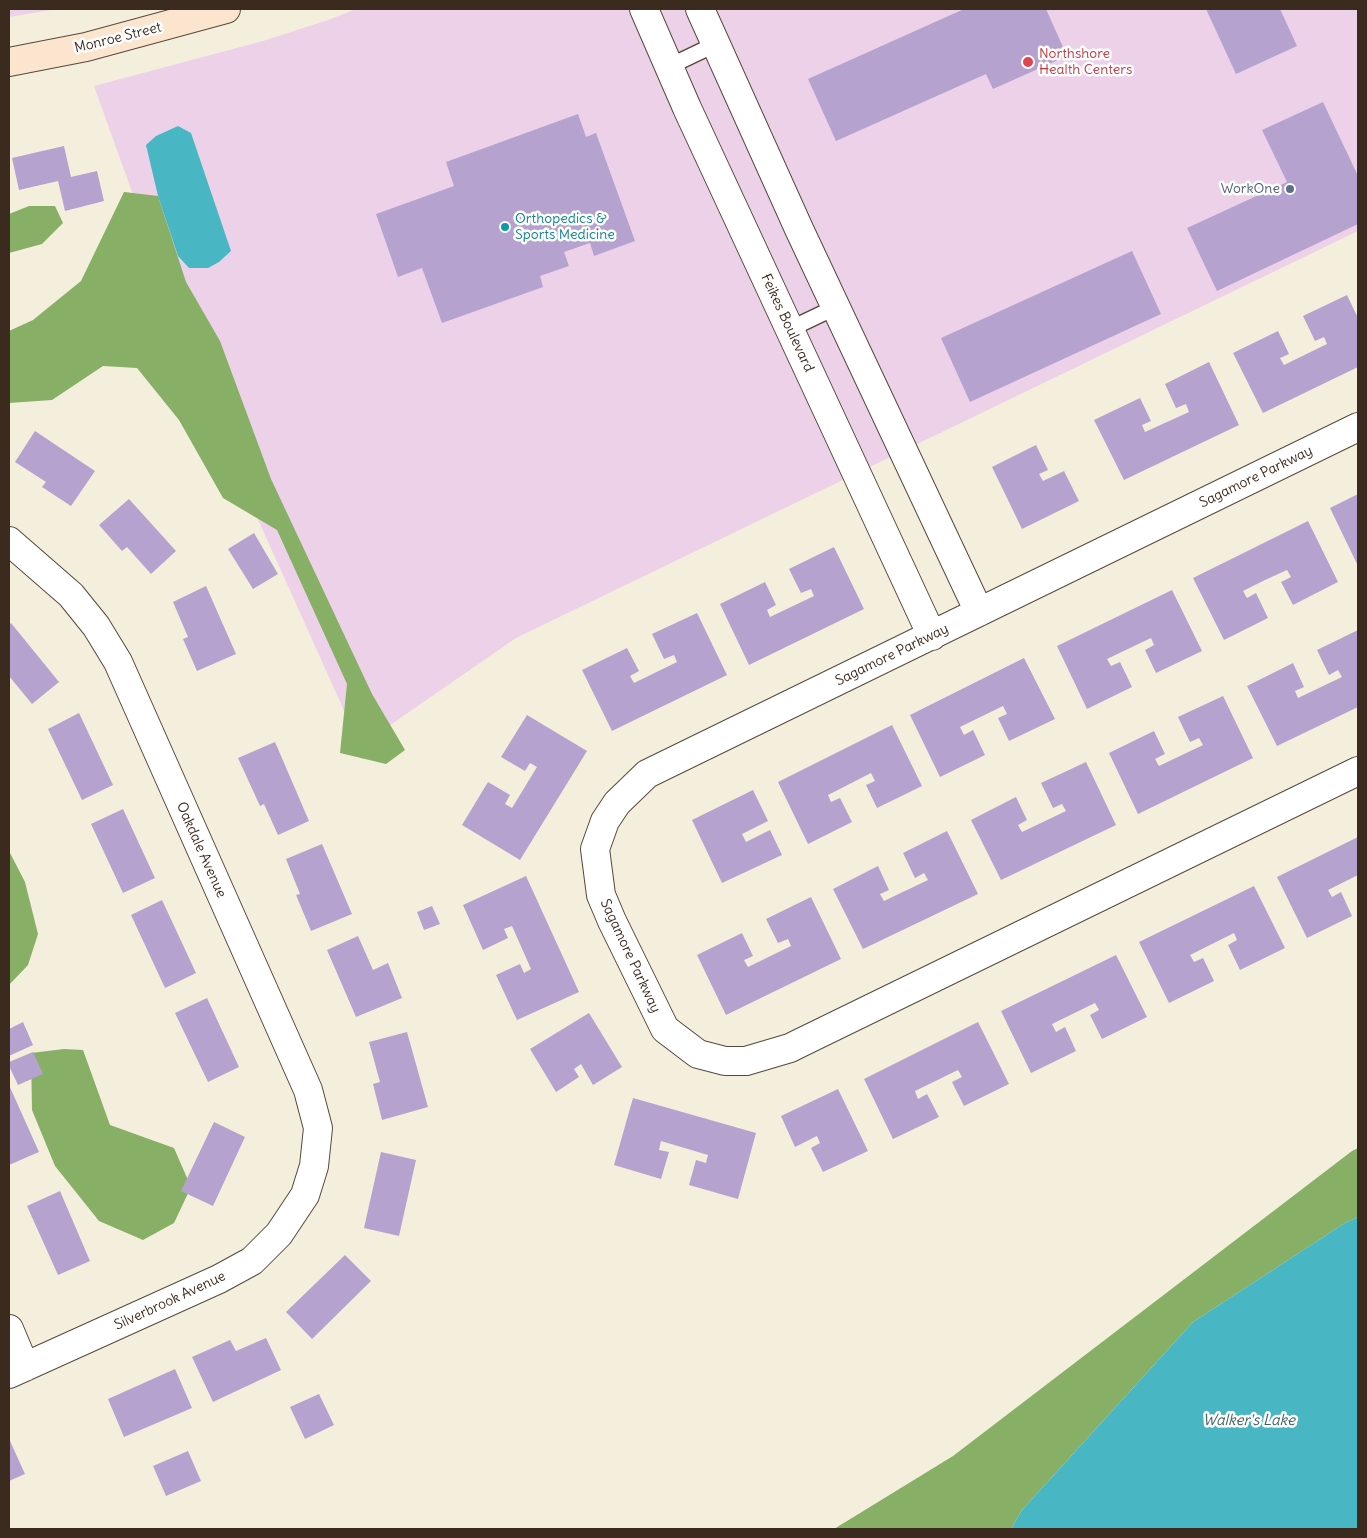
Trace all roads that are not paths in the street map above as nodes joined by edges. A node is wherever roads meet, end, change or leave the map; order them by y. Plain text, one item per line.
1 (226, 9) edge
2 (644, 9) edge
3 (700, 9) edge
4 (716, 44) junction
5 (9, 62) edge
6 (670, 66) junction
7 (836, 307) junction
8 (790, 330) junction
9 (1358, 427) edge
10 (9, 541) edge
11 (979, 612) junction
12 (932, 636) junction
13 (1358, 771) edge
14 (306, 1195) joint
15 (9, 1329) edge
16 (17, 1371) edge

1 - 5 main road, Monroe Street
2 - 6 street, Feikes Boulevard
3 - 4 street
4 - 6 lane
4 - 7 street
6 - 8 street, Feikes Boulevard
7 - 8 lane
7 - 11 street
8 - 12 street, Feikes Boulevard
9 - 11 street, Sagamore Parkway
10 - 14 street, Oakdale Avenue
11 - 12 street, Sagamore Parkway
12 - 13 street, Sagamore Parkway
14 - 16 street, Silverbrook Avenue
15 - 16 street

